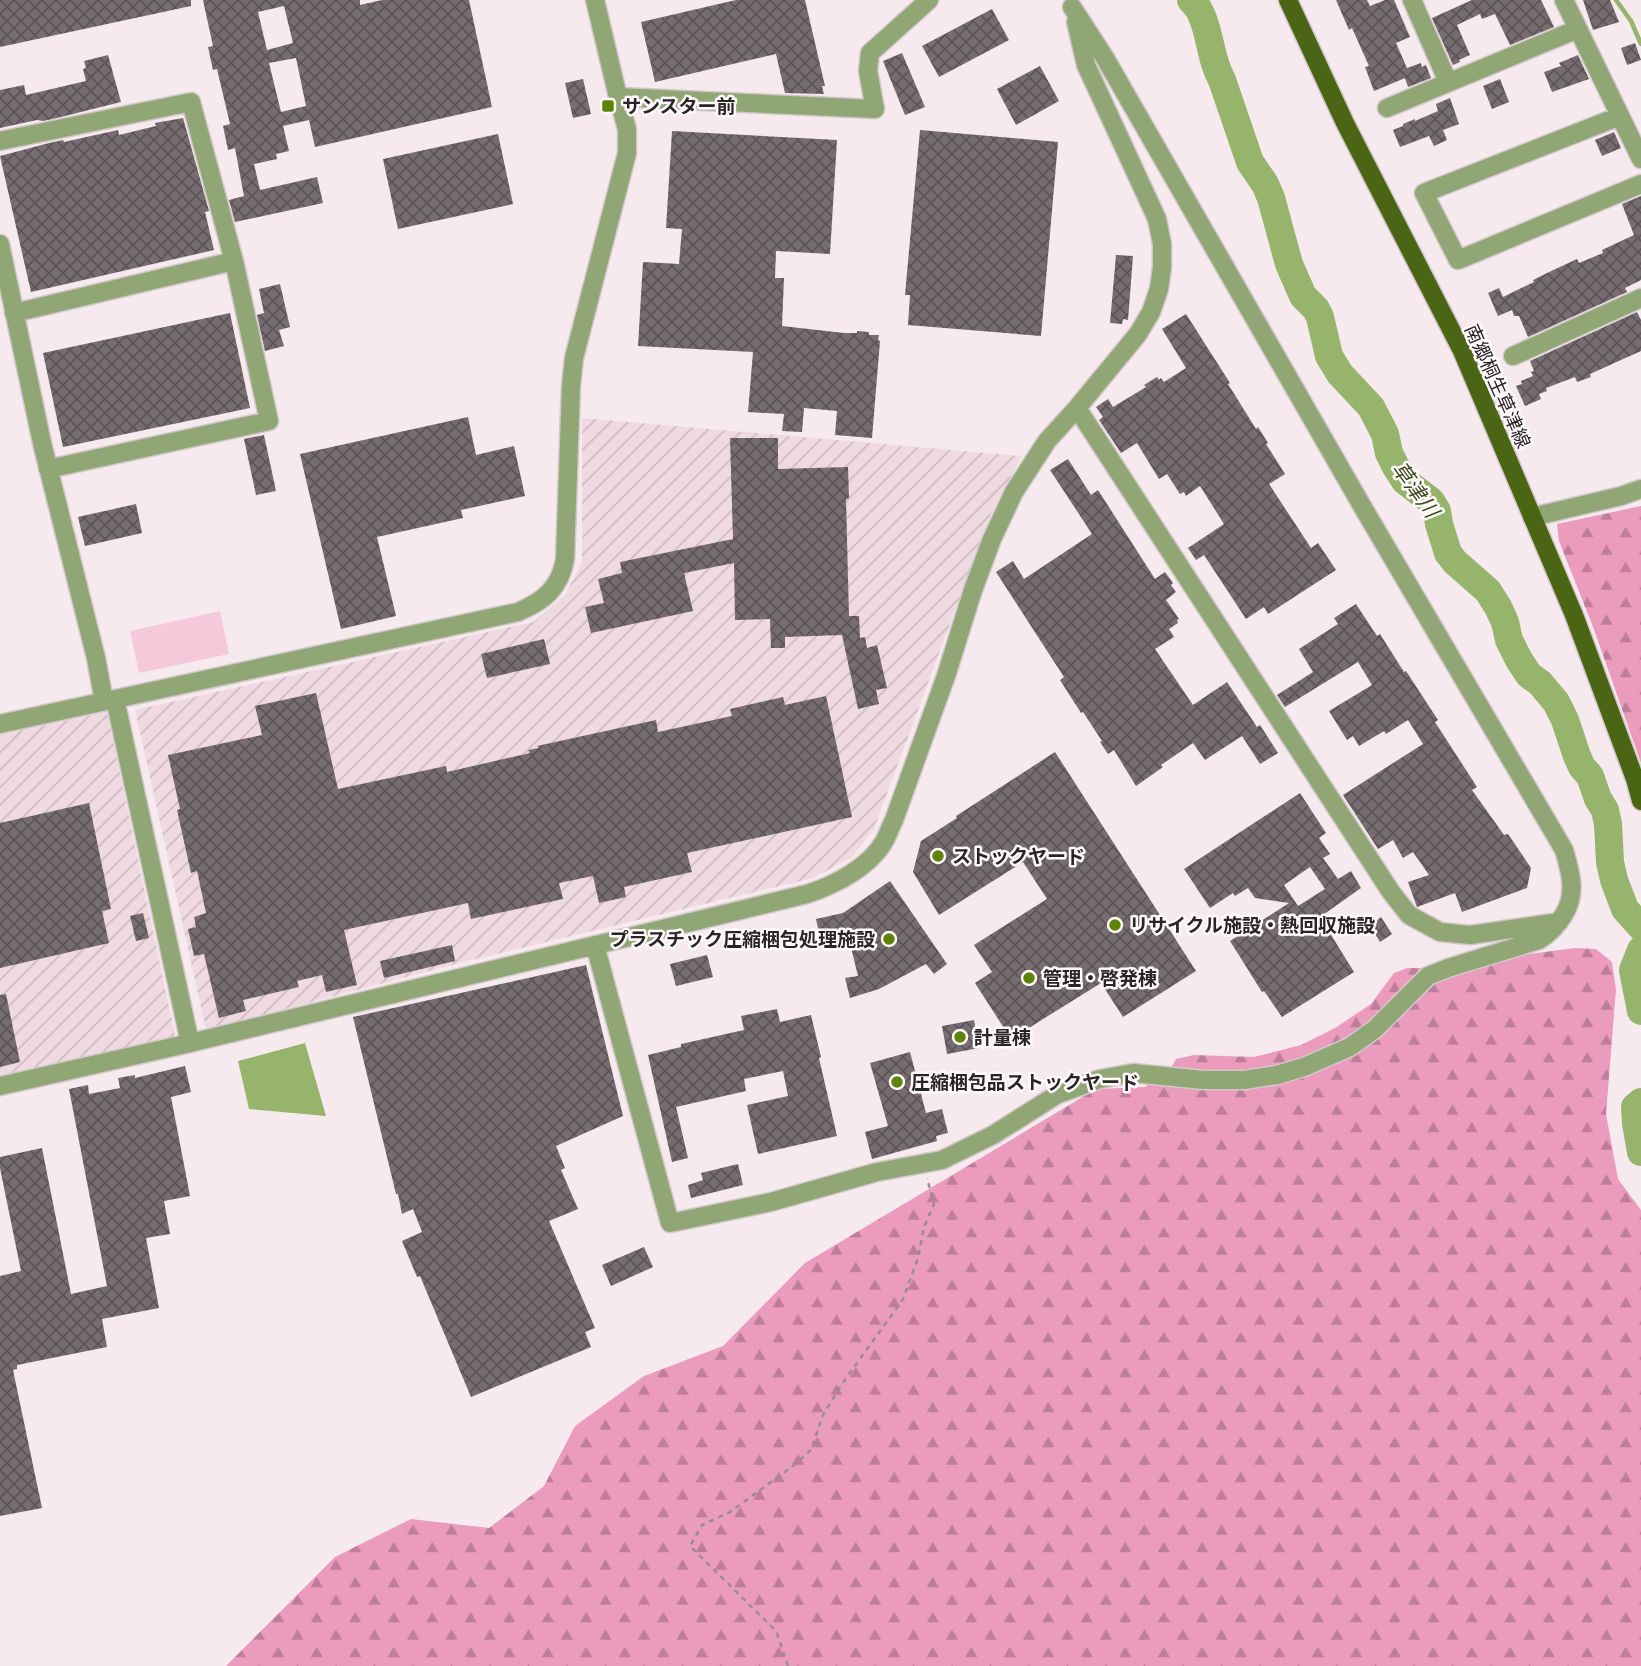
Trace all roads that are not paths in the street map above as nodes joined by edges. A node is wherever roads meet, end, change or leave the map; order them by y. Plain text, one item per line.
1 (595, 0) edge
2 (929, 0) edge
3 (1288, 0) edge
4 (1412, 0) edge
5 (1564, 0) edge
6 (1072, 3) edge
7 (1578, 29) junction
8 (1448, 82) junction
9 (618, 97) junction
10 (1387, 108) dead end
11 (1620, 116) junction
12 (0, 141) edge
13 (1641, 159) edge
14 (1641, 184) edge
15 (0, 244) edge
16 (234, 261) junction
17 (1641, 298) edge
18 (14, 313) junction
19 (1513, 355) dead end
20 (1077, 408) junction
21 (48, 470) junction
22 (1641, 489) edge
23 (1532, 517) junction
24 (110, 700) junction
25 (0, 724) edge
26 (1641, 801) edge
27 (1559, 922) junction
28 (595, 944) junction
29 (190, 1043) junction
30 (0, 1086) edge

1 - 9 street
2 - 9 street
3 - 23 main road, 南郷桐生草津線
4 - 8 street
5 - 7 street
6 - 20 street
6 - 27 street
7 - 8 street
7 - 11 street
8 - 10 street
9 - 24 street
11 - 13 street
11 - 14 street
12 - 16 street
15 - 18 street
16 - 18 street
16 - 21 street
17 - 19 street
18 - 21 street
20 - 27 street
20 - 28 street
21 - 24 street
22 - 23 street
23 - 26 main road, 南郷桐生草津線
24 - 25 street
24 - 29 street
27 - 28 street
28 - 29 street
29 - 30 street

